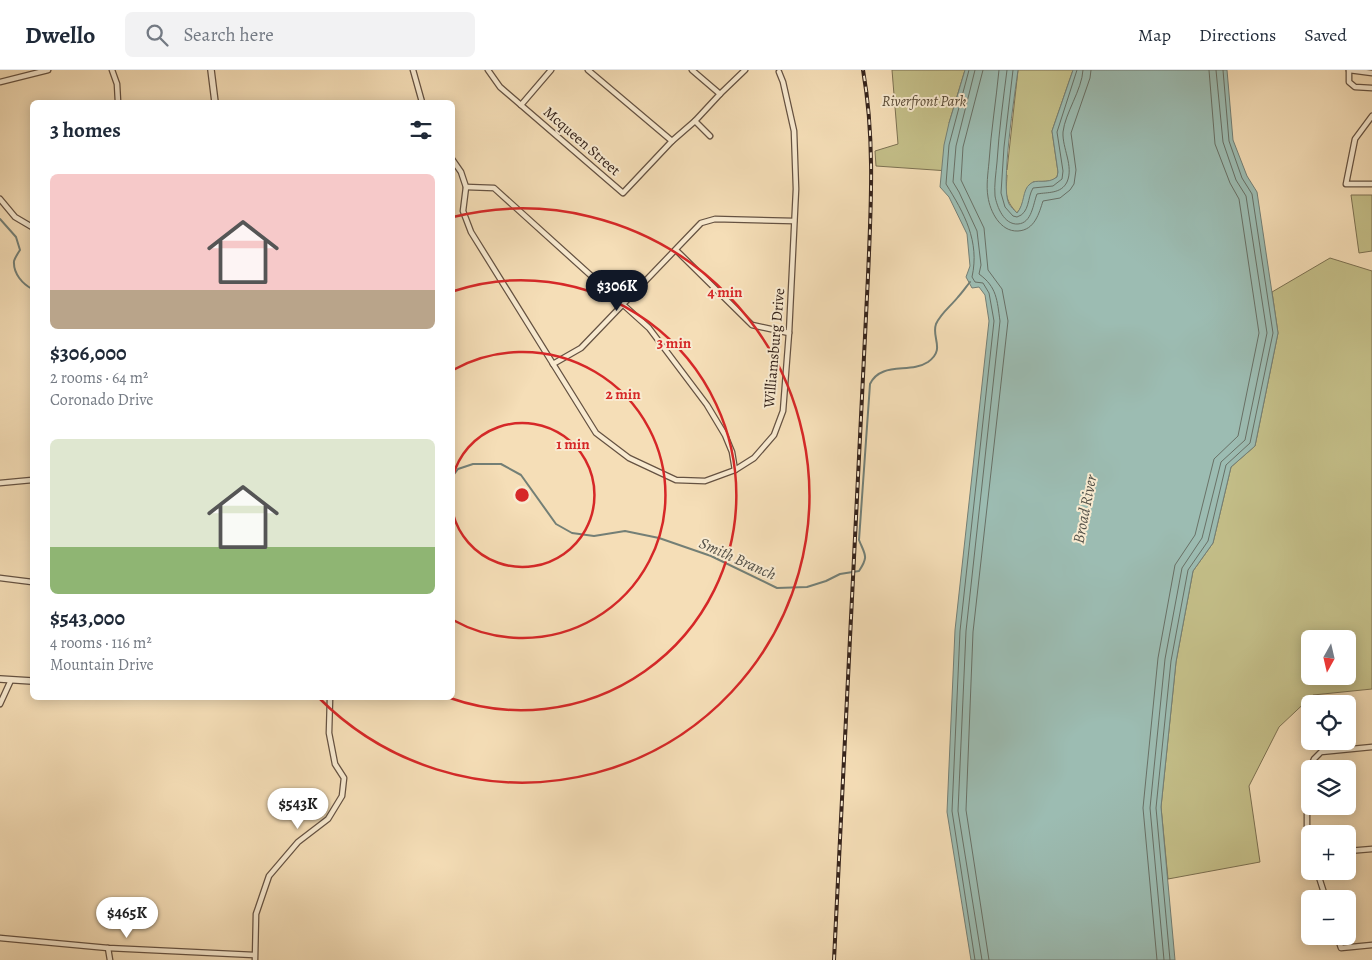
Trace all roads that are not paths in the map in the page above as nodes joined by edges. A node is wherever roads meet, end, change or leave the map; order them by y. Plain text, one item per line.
1 (48, 70) edge
2 (112, 70) edge
3 (211, 70) edge
4 (413, 70) edge
5 (488, 70) edge
6 (552, 70) edge
7 (588, 70) edge
8 (692, 70) edge
9 (745, 70) edge
10 (1349, 71) edge
11 (779, 72) dead end
12 (1372, 73) edge
13 (0, 82) edge
14 (1372, 88) edge
15 (720, 94) junction
16 (118, 100) edge
17 (215, 100) edge
18 (421, 100) edge
19 (521, 105) junction
20 (1372, 116) edge
21 (695, 121) junction
22 (710, 136) dead end
23 (672, 141) junction
24 (455, 163) edge
25 (1372, 184) edge
26 (466, 187) junction
27 (0, 199) edge
28 (794, 222) junction
29 (30, 226) edge
30 (676, 250) junction
31 (623, 304) junction
32 (789, 333) junction
33 (553, 364) junction
34 (735, 470) junction
35 (30, 480) edge
36 (0, 483) edge
37 (0, 578) edge
38 (30, 582) edge
39 (0, 679) edge
40 (11, 680) junction
41 (30, 681) edge
42 (330, 700) edge
43 (0, 704) edge
44 (1372, 747) edge
45 (1314, 760) edge
46 (1372, 848) edge
47 (1356, 850) edge
48 (0, 938) edge
49 (1340, 945) edge
50 (1372, 945) edge
51 (108, 948) junction
52 (254, 957) edge
53 (110, 960) edge

1 - 13 street
2 - 16 street
3 - 17 street
4 - 18 street
5 - 19 street, Mcqueen Street
6 - 19 street
7 - 23 street
8 - 15 street
9 - 15 street, Mcqueen Street
10 - 12 street
10 - 14 street
11 - 28 street, Williamsburg Drive
15 - 21 street, Mcqueen Street
19 - 23 street, Mcqueen Street
20 - 25 street
21 - 22 street
21 - 23 street, Mcqueen Street
24 - 26 street
26 - 31 street
26 - 33 street, Williamsburg Drive
27 - 29 street
28 - 30 street
28 - 32 street, Williamsburg Drive
30 - 31 street
30 - 32 street
31 - 33 street
31 - 34 street
32 - 34 street, Williamsburg Drive
33 - 34 street, Williamsburg Drive
35 - 36 street
37 - 38 street
39 - 40 street
40 - 41 street
40 - 43 street
42 - 52 street
44 - 45 street
46 - 47 street
48 - 51 street
49 - 50 street
51 - 52 street
51 - 53 street

